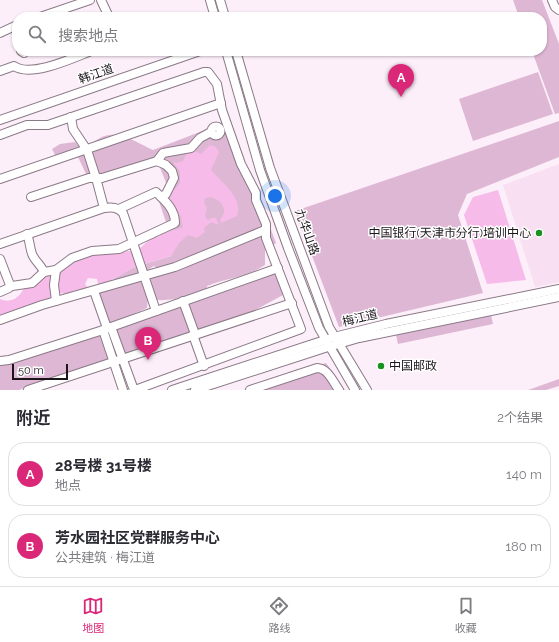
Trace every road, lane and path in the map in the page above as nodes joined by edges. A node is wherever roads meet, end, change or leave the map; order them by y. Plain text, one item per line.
1 (90, 0) edge
2 (101, 0) edge
3 (210, 0) edge
4 (220, 0) edge
5 (552, 0) edge
6 (559, 10) edge
7 (55, 12) edge
8 (107, 12) edge
9 (214, 12) edge
10 (224, 12) edge
11 (12, 30) edge
12 (0, 33) edge
13 (76, 56) edge
14 (186, 56) edge
15 (227, 56) edge
16 (237, 56) edge
17 (0, 71) edge
18 (221, 103) junction
19 (71, 117) junction
20 (0, 120) edge
21 (228, 126) junction
22 (0, 135) edge
23 (87, 150) junction
24 (157, 161) junction
25 (96, 178) junction
26 (0, 179) edge
27 (31, 197) dead end
28 (161, 197) junction
29 (104, 208) junction
30 (119, 209) junction
31 (265, 230) junction
32 (27, 234) junction
33 (0, 244) edge
34 (134, 246) junction
35 (0, 259) edge
36 (278, 268) junction
37 (56, 270) junction
38 (143, 271) junction
39 (44, 272) junction
40 (10, 287) junction
41 (559, 289) edge
42 (94, 291) junction
43 (0, 292) edge
44 (559, 297) edge
45 (56, 301) junction
46 (183, 301) junction
47 (292, 302) junction
48 (156, 311) junction
49 (0, 320) edge
50 (107, 328) junction
51 (194, 335) junction
52 (336, 340) junction
53 (326, 343) junction
54 (123, 359) junction
55 (0, 361) edge
56 (113, 362) junction
57 (204, 366) junction
58 (47, 387) edge
59 (28, 390) edge
60 (123, 390) edge
61 (134, 390) edge
62 (172, 390) edge
63 (195, 390) edge
64 (250, 390) edge
65 (339, 390) edge
66 (355, 390) edge
67 (368, 390) edge

1 - 7 street
2 - 8 street
3 - 9 street
4 - 10 street
5 - 6 street
11 - 12 street
13 - 17 street
14 - 20 street, 韩江道
15 - 53 street, 九华山路
16 - 52 street, 九华山路
18 - 19 street
18 - 21 street
18 - 23 street
19 - 22 street
19 - 23 street
21 - 24 street
21 - 31 street
23 - 25 street
23 - 26 street
24 - 25 street
24 - 28 street
25 - 27 street
25 - 29 street
28 - 30 street
28 - 34 street
29 - 30 street
29 - 32 street
30 - 34 street
31 - 36 street
31 - 38 street
32 - 33 street
32 - 39 street
34 - 37 street
34 - 38 street
35 - 40 street
36 - 46 street
36 - 47 street
37 - 39 street
37 - 45 street
38 - 42 street
38 - 48 street
39 - 40 street
40 - 43 street
41 - 52 street, 梅江道
42 - 45 street
42 - 50 street
44 - 52 street, 梅江道
45 - 49 street
46 - 48 street
46 - 51 street
47 - 51 street
47 - 57 street
48 - 50 street
50 - 54 street
50 - 55 street
50 - 56 street
51 - 54 street
51 - 57 street
52 - 53 street, 梅江道
52 - 67 street, 九华山路
53 - 62 street, 梅江道
53 - 63 street, 梅江道
53 - 66 street, 九华山路
54 - 56 street
54 - 61 street
56 - 58 street
56 - 60 street
57 - 61 street
58 - 59 street
64 - 65 street

